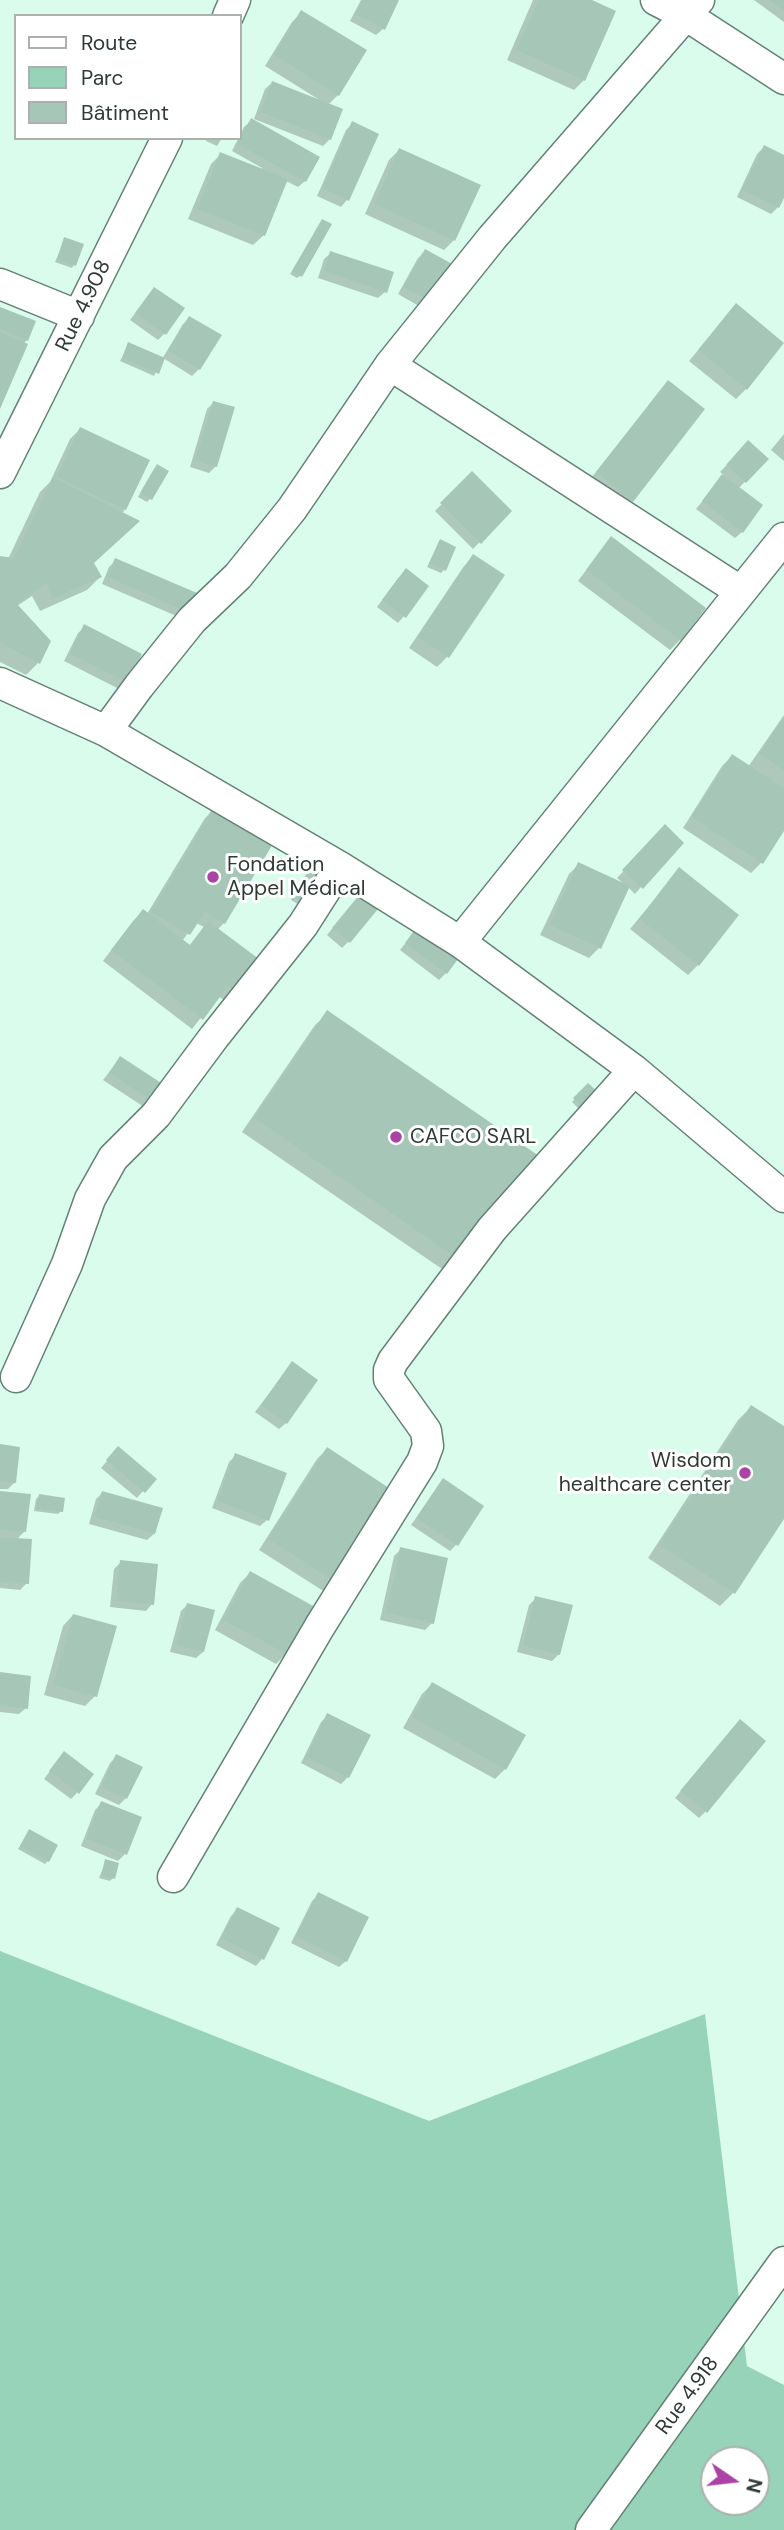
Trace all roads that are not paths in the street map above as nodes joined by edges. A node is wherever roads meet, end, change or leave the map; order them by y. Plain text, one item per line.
1 (656, 0) edge
2 (693, 8) edge
3 (784, 79) edge
4 (166, 140) edge
5 (0, 284) edge
6 (79, 316) junction
7 (390, 365) junction
8 (0, 473) edge
9 (784, 538) edge
10 (740, 590) junction
11 (0, 683) edge
12 (106, 731) junction
13 (340, 867) junction
14 (460, 942) junction
15 (634, 1070) junction
16 (784, 1197) edge
17 (16, 1377) dead end
18 (173, 1877) dead end
19 (784, 2262) edge
20 (591, 2530) edge

1 - 2 street
2 - 3 street
2 - 7 street
4 - 6 street, Rue 4.908
5 - 6 street
6 - 8 street, Rue 4.908
7 - 10 street
7 - 12 street
9 - 10 street
10 - 14 street
11 - 12 street
12 - 13 street
13 - 14 street
13 - 17 street
14 - 15 street
15 - 16 street
15 - 18 street
19 - 20 street, Rue 4.918

